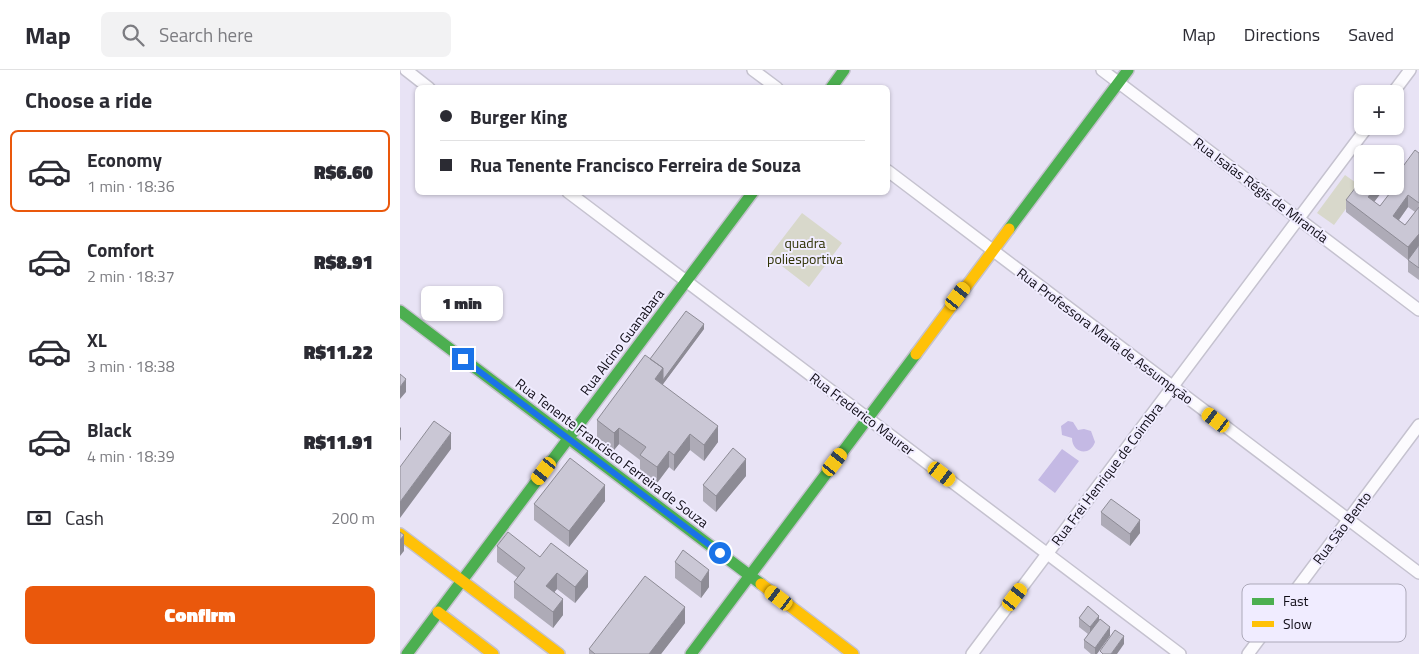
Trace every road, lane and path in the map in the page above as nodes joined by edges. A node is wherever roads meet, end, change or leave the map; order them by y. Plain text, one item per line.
1 (406, 70) edge
2 (753, 70) edge
3 (844, 70) edge
4 (1102, 70) edge
5 (1128, 70) edge
6 (1410, 70) edge
7 (1119, 82) junction
8 (425, 85) edge
9 (773, 85) edge
10 (833, 85) edge
11 (1399, 85) edge
12 (1361, 135) edge
13 (890, 173) edge
14 (572, 195) edge
15 (751, 195) edge
16 (1298, 218) junction
17 (993, 251) junction
18 (686, 282) junction
19 (1419, 310) edge
20 (400, 311) edge
21 (1172, 386) junction
22 (867, 418) junction
23 (1419, 425) edge
24 (568, 439) junction
25 (1349, 519) junction
26 (400, 534) edge
27 (1047, 554) junction
28 (1419, 572) edge
29 (749, 576) junction
30 (462, 581) junction
31 (1300, 584) edge
32 (438, 612) junction
33 (1257, 642) edge
34 (407, 654) edge
35 (493, 654) edge
36 (559, 654) edge
37 (691, 654) edge
38 (853, 654) edge
39 (972, 654) edge
40 (1180, 654) edge
41 (1248, 654) edge

1 - 8 street
2 - 9 street
3 - 10 main road
4 - 7 street, Rua Isaías Régis de Miranda
5 - 7 main road
6 - 11 street
7 - 16 street, Rua Isaías Régis de Miranda
7 - 17 main road
12 - 16 street, Rua Frei Henrique de Coimbra
13 - 17 street, Rua Professora Maria de Assumpção
14 - 18 street, Rua Frederico Maurer
15 - 18 main road, Rua Alcino Guanabara
16 - 19 street, Rua Isaías Régis de Miranda
16 - 21 street, Rua Frei Henrique de Coimbra
17 - 21 street, Rua Professora Maria de Assumpção
17 - 22 main road
18 - 22 street, Rua Frederico Maurer
18 - 24 main road, Rua Alcino Guanabara
20 - 24 main road, Rua Tenente Francisco Ferreira de Souza
21 - 25 street, Rua Professora Maria de Assumpção
21 - 27 street, Rua Frei Henrique de Coimbra
22 - 27 street, Rua Frederico Maurer
22 - 29 main road
23 - 25 street, Rua São Bento
24 - 29 main road, Rua Tenente Francisco Ferreira de Souza
24 - 30 main road, Rua Alcino Guanabara
25 - 28 street, Rua Professora Maria de Assumpção
25 - 31 street, Rua São Bento
26 - 30 main road
27 - 39 street, Rua Frei Henrique de Coimbra
27 - 40 street, Rua Frederico Maurer
29 - 37 main road
29 - 38 main road, Rua Tenente Francisco Ferreira de Souza
30 - 32 main road, Rua Alcino Guanabara
30 - 36 main road
32 - 34 main road, Rua Alcino Guanabara
32 - 35 main road
33 - 41 street, Rua São Bento

